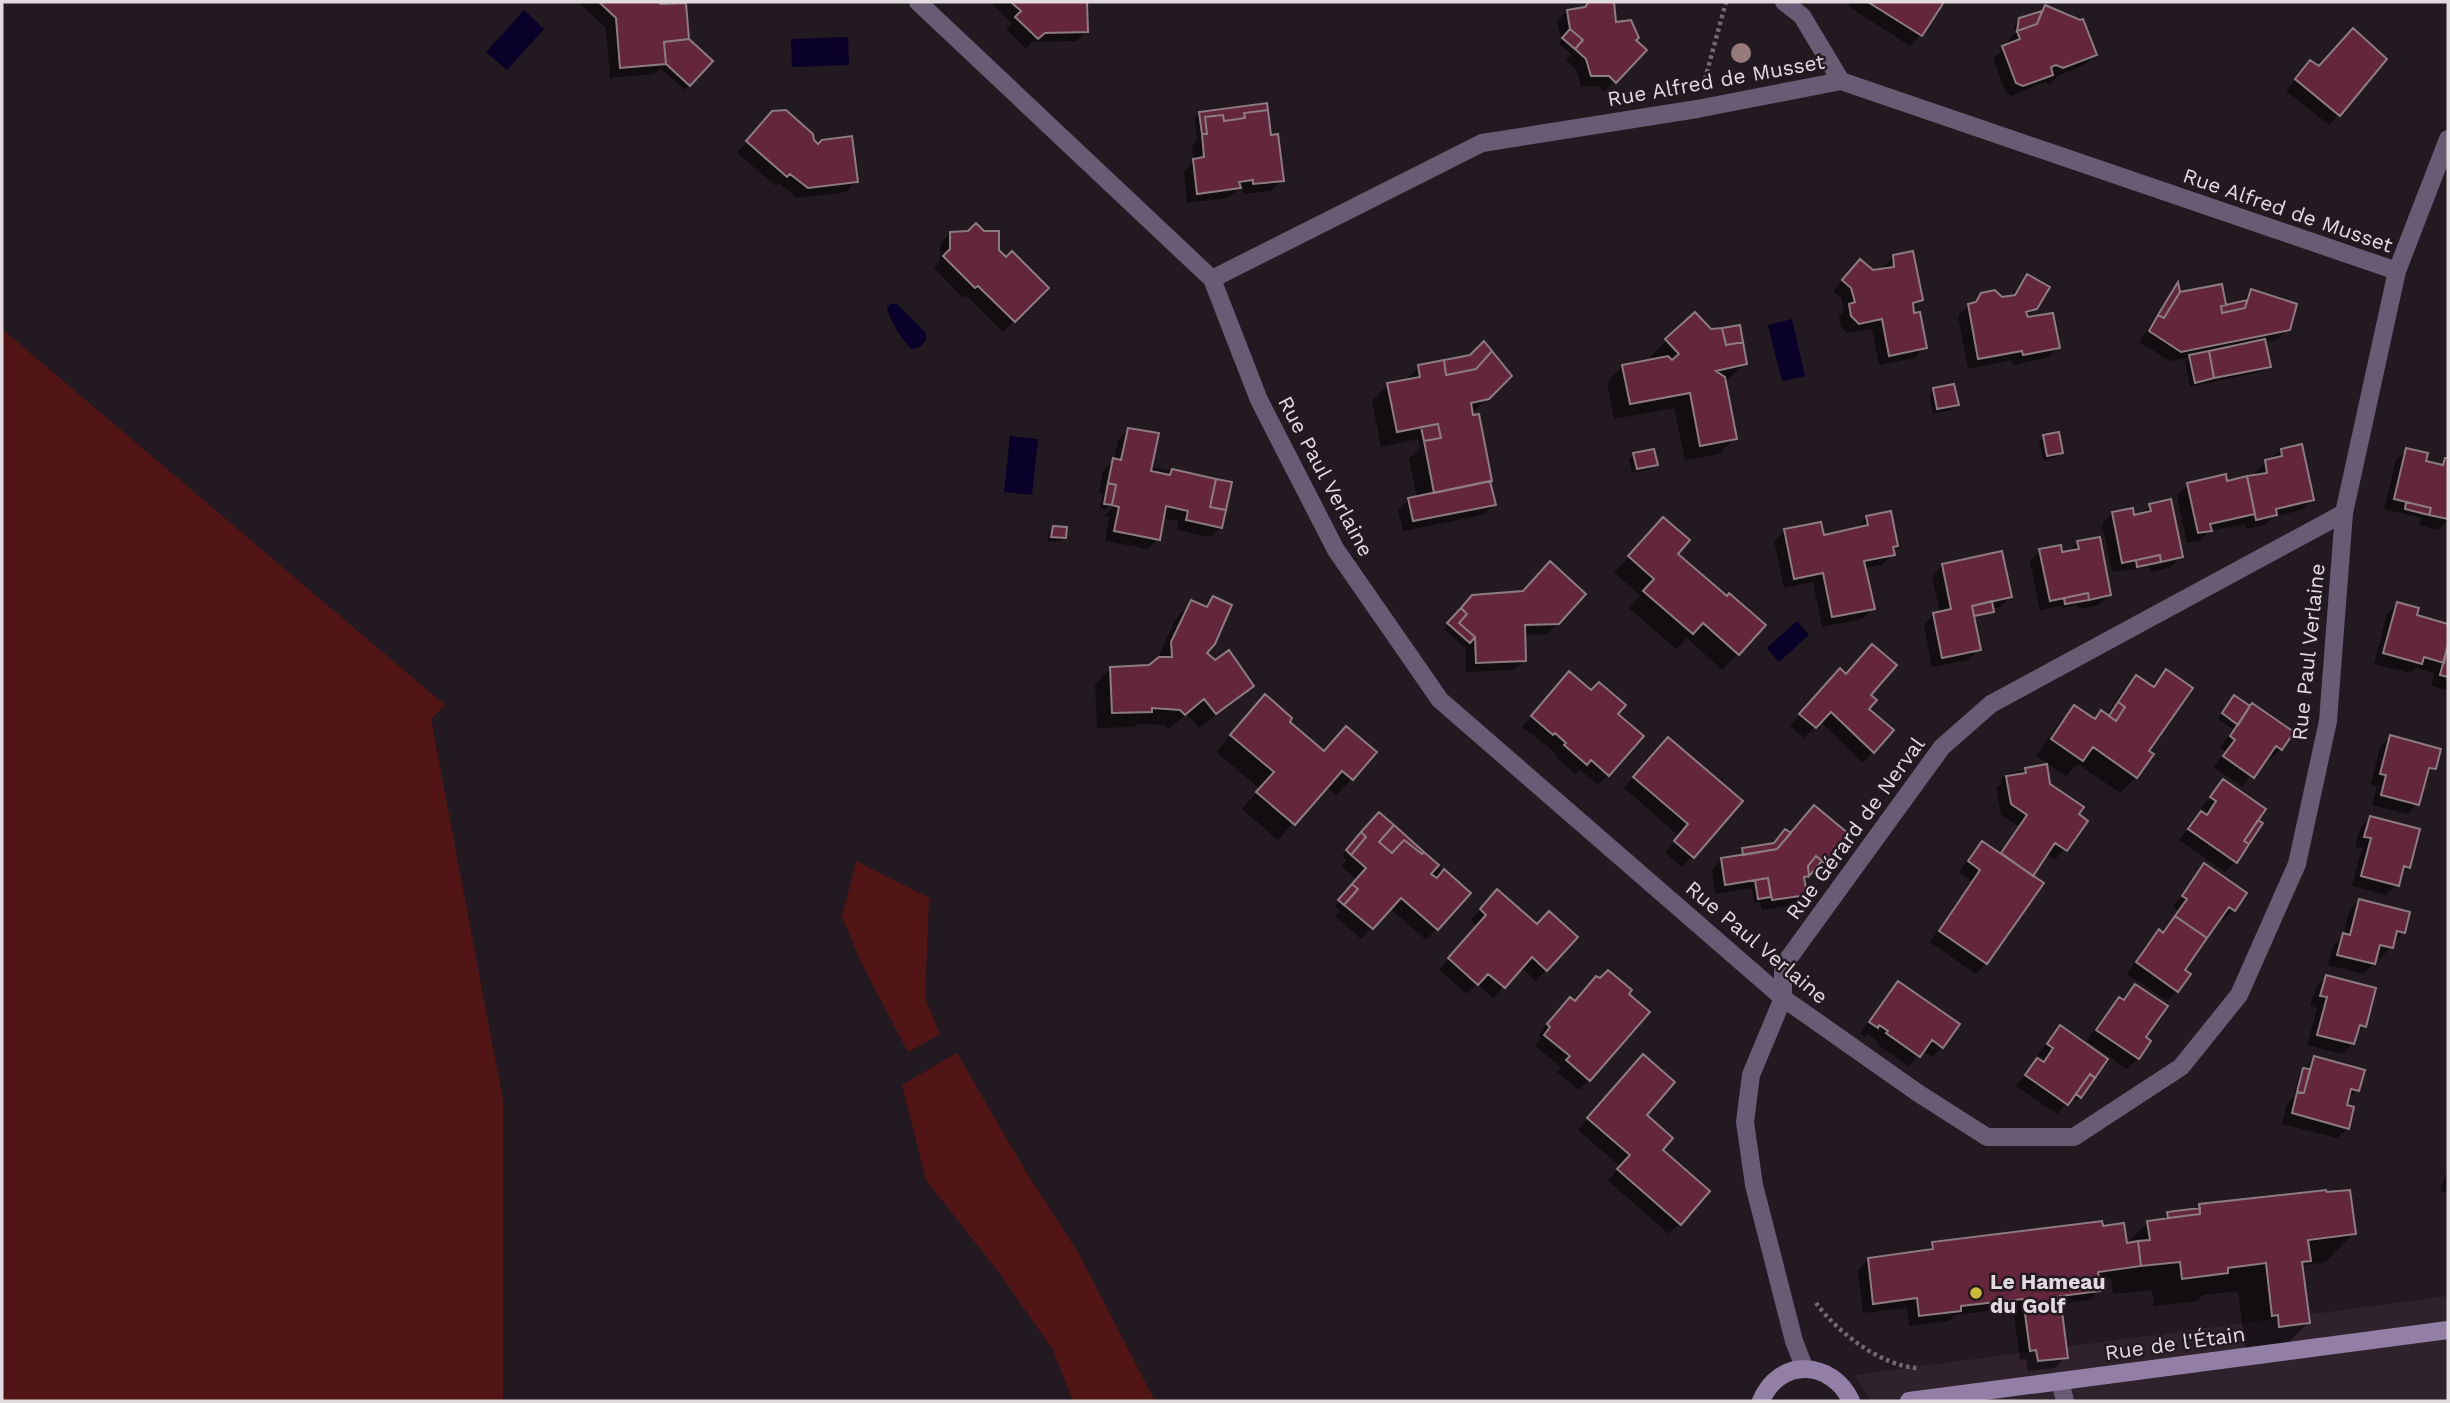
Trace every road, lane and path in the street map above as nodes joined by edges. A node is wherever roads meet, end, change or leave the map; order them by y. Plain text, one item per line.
1 (918, 2) edge
2 (1726, 2) edge
3 (1784, 2) edge
4 (1841, 81) junction
5 (1697, 109) junction
6 (2448, 139) edge
7 (2398, 271) junction
8 (1212, 279) junction
9 (2344, 513) junction
10 (1783, 998) junction
11 (1780, 1286) junction
12 (2448, 1330) edge
13 (1794, 1341) junction
14 (1805, 1369) junction
15 (1784, 1374) junction
16 (2060, 1381) junction
17 (1934, 1398) junction
18 (1761, 1401) edge
19 (1856, 1401) edge
20 (1909, 1401) edge
21 (2065, 1401) edge

1 - 8 street, Rue Paul Verlaine
2 - 5 path
3 - 4 street
4 - 5 street, Rue Alfred de Musset
4 - 7 street, Rue Alfred de Musset
5 - 8 street, Rue Alfred de Musset
6 - 7 street, Rue Paul Verlaine
7 - 9 street, Rue Paul Verlaine
8 - 10 street, Rue Paul Verlaine
9 - 10 street, Rue Gérard de Nerval
9 - 10 street, Rue Paul Verlaine
10 - 11 street, Rue Gérard de Nerval
11 - 13 street, Rue Gérard de Nerval
11 - 17 path
12 - 16 street, Rue de l'Étain
13 - 14 street, Rue Gérard de Nerval
13 - 15 street
14 - 15 street
14 - 19 street
15 - 18 street
16 - 17 street, Rue de l'Étain
16 - 21 street
17 - 20 street, Rue de l'Étain

